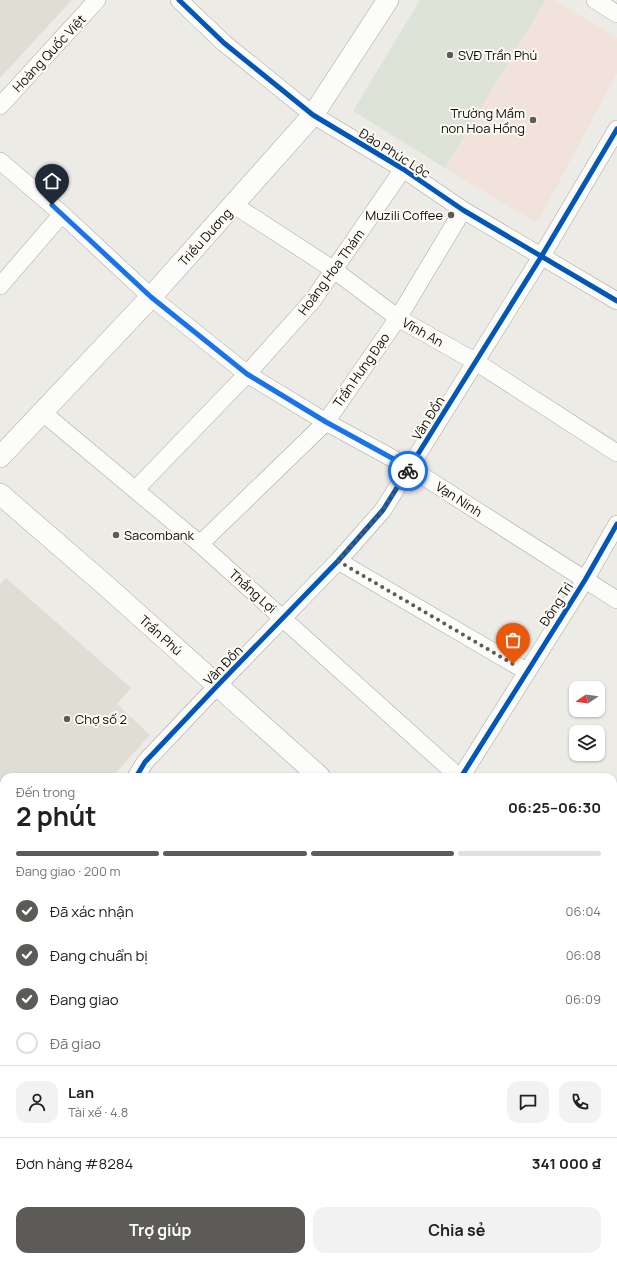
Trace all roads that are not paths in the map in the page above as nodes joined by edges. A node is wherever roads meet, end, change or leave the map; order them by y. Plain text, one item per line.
1 (97, 0) edge
2 (179, 0) edge
3 (388, 0) edge
4 (595, 0) edge
5 (617, 14) edge
6 (0, 106) edge
7 (314, 115) junction
8 (617, 129) edge
9 (0, 161) edge
10 (403, 169) junction
11 (234, 205) junction
12 (463, 210) junction
13 (62, 214) junction
14 (541, 257) junction
15 (334, 270) junction
16 (0, 286) edge
17 (151, 297) junction
18 (617, 301) edge
19 (398, 318) junction
20 (476, 362) junction
21 (247, 374) junction
22 (42, 412) junction
23 (326, 422) junction
24 (617, 453) edge
25 (0, 457) edge
26 (410, 468) junction
27 (135, 490) junction
28 (0, 494) edge
29 (617, 524) edge
30 (200, 544) junction
31 (338, 561) junction
32 (585, 580) junction
33 (617, 600) edge
34 (284, 618) junction
35 (526, 671) junction
36 (217, 686) junction
37 (138, 773) edge
38 (315, 773) edge
39 (456, 773) edge
40 (462, 773) edge

1 - 6 street, Hoàng Quốc Việt
2 - 7 street, Đào Phúc Lộc
3 - 7 street, Triều Dương
4 - 5 street
7 - 10 street, Đào Phúc Lộc
7 - 11 street, Triều Dương
8 - 14 street, Vân Đồn
9 - 13 street, Vạn Ninh
10 - 12 street, Đào Phúc Lộc
10 - 15 street, Hoàng Hoa Thám
11 - 15 street, Vĩnh An
11 - 17 street, Triều Dương
12 - 14 street, Đào Phúc Lộc
12 - 19 street, Trần Hưng Đạo
13 - 16 street
13 - 17 street, Vạn Ninh
14 - 18 street, Đào Phúc Lộc
14 - 20 street, Vân Đồn
15 - 19 street, Vĩnh An
15 - 21 street, Hoàng Hoa Thám
17 - 21 street, Vạn Ninh
17 - 22 street, Triều Dương
19 - 20 street, Vĩnh An
19 - 23 street, Trần Hưng Đạo
20 - 24 street, Vĩnh An
20 - 26 street, Vân Đồn
21 - 23 street, Vạn Ninh
21 - 27 street, Hoàng Hoa Thám
22 - 25 street, Triều Dương
22 - 27 street, Thắng Lợi
23 - 26 street, Vạn Ninh
23 - 30 street, Trần Hưng Đạo
26 - 31 street, Vân Đồn
26 - 32 street, Vạn Ninh
27 - 30 street, Thắng Lợi
28 - 36 street, Trần Phú
29 - 32 street, Đông Trì
30 - 34 street, Thắng Lợi
31 - 34 street, Vân Đồn
31 - 35 street
32 - 33 street, Vạn Ninh
32 - 35 street, Đông Trì
34 - 36 street, Vân Đồn
34 - 39 street, Thắng Lợi
35 - 40 street, Đông Trì
36 - 37 street, Vân Đồn
36 - 38 street, Trần Phú

